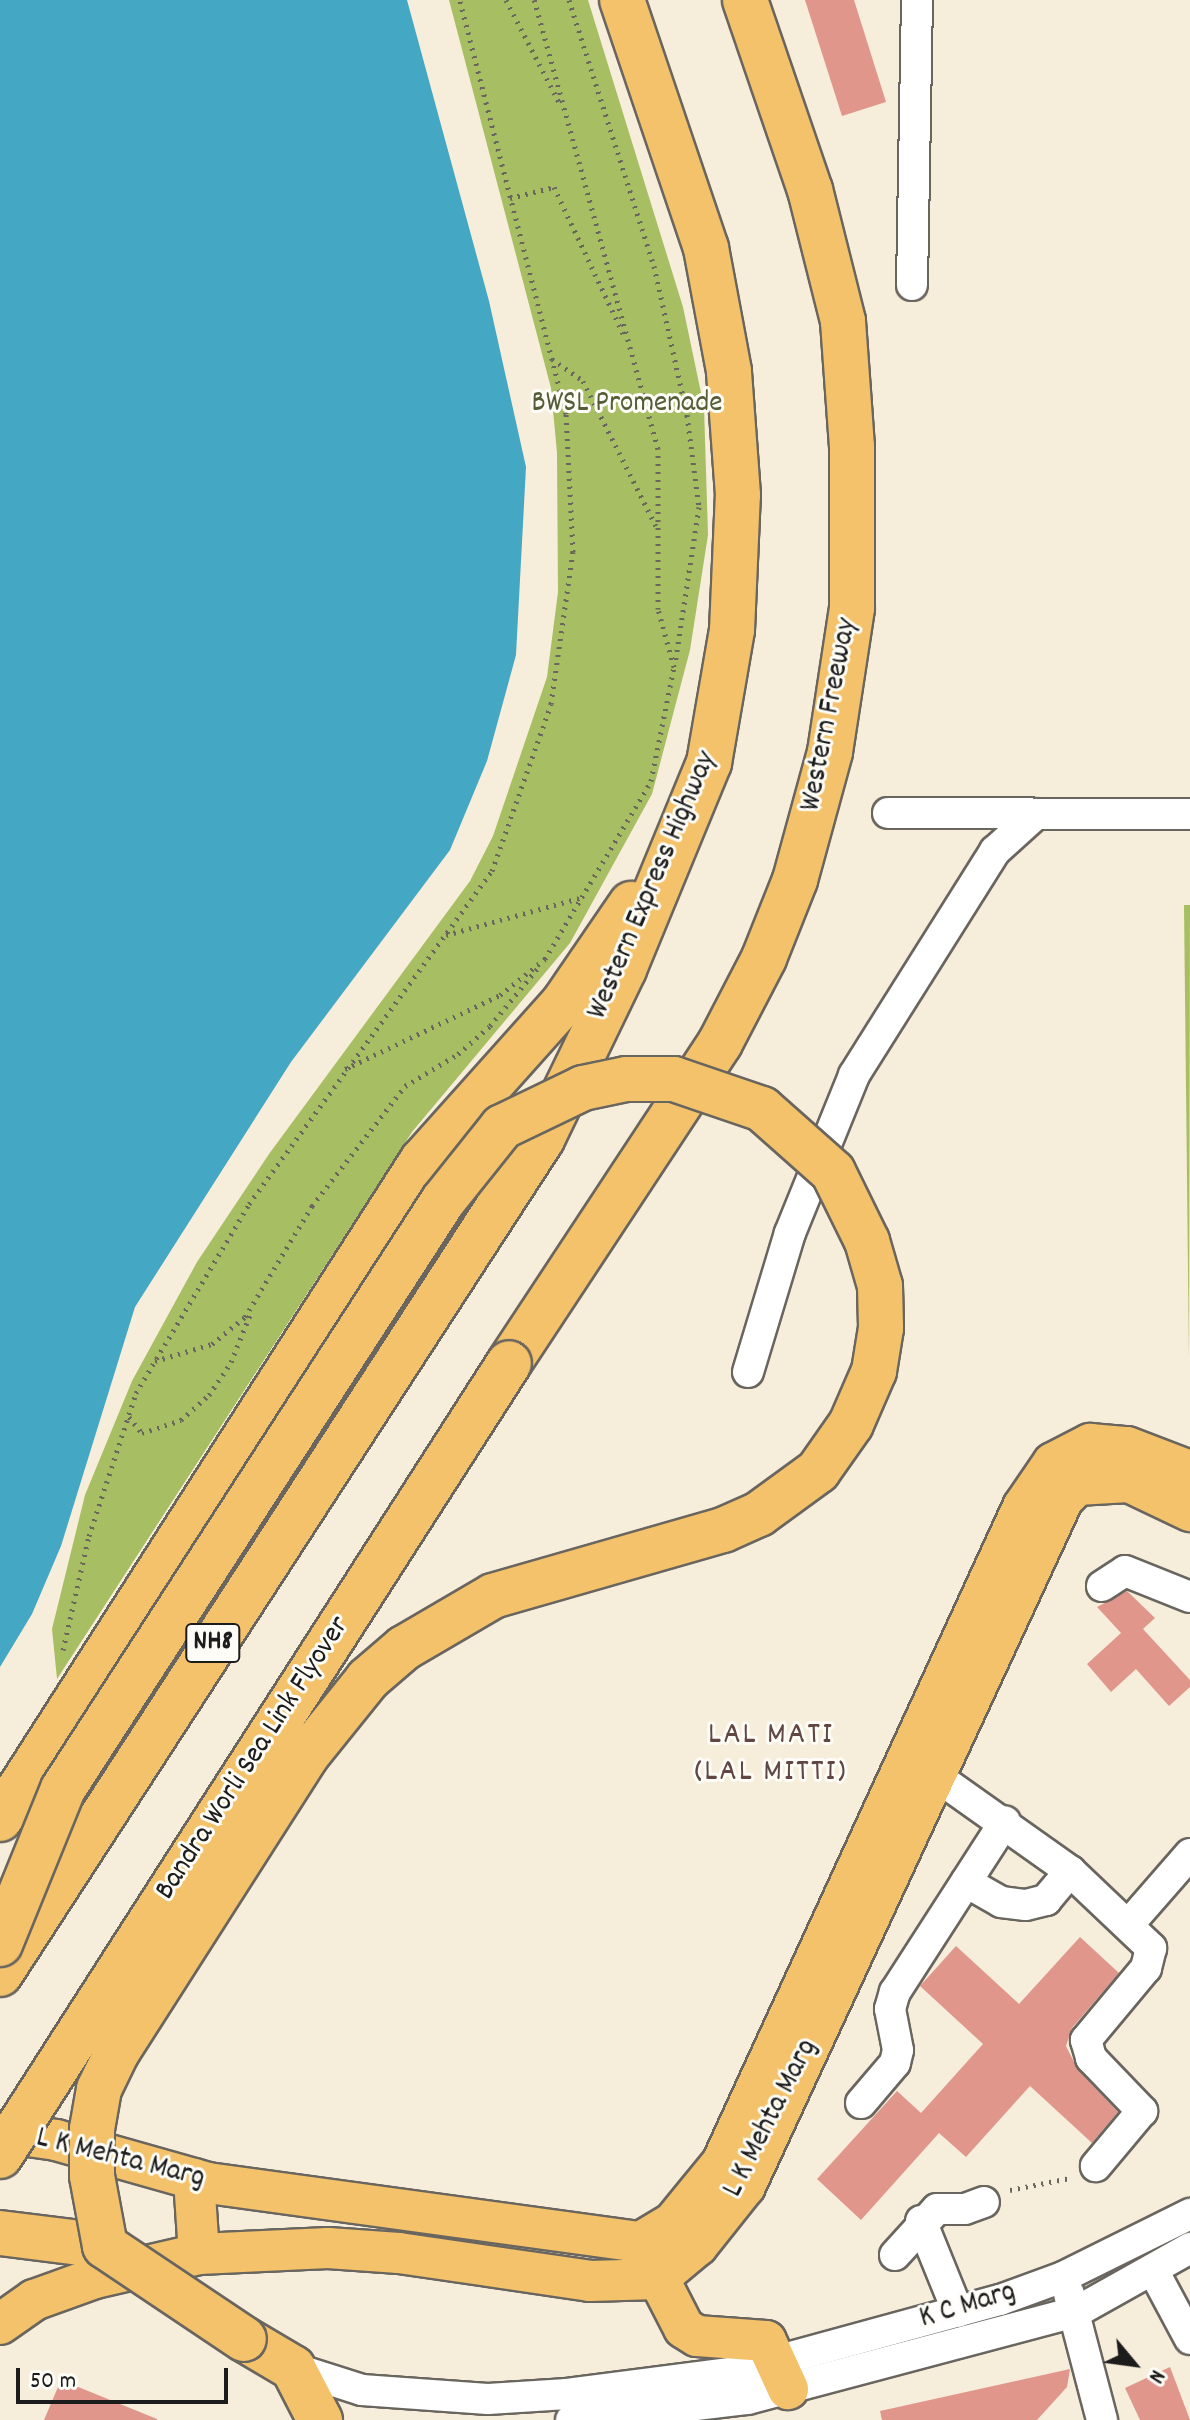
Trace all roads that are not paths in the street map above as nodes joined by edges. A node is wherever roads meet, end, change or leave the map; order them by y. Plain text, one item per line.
1 (622, 0) edge
2 (745, 0) edge
3 (917, 0) edge
4 (912, 285) dead end
5 (703, 778) junction
6 (888, 813) dead end
7 (1036, 814) junction
8 (1190, 814) edge
9 (509, 1363) joint
10 (748, 1372) dead end
11 (1190, 1471) edge
12 (1190, 1511) edge
13 (1102, 1586) dead end
14 (1190, 1597) edge
15 (921, 1765) junction
16 (0, 1819) edge
17 (1005, 1821) junction
18 (1190, 1854) edge
19 (1070, 1871) junction
20 (966, 1882) junction
21 (1129, 1924) junction
22 (0, 1944) edge
23 (0, 1974) edge
24 (861, 2103) dead end
25 (0, 2132) edge
26 (0, 2156) edge
27 (1096, 2166) road end
28 (194, 2179) junction
29 (334, 2200) junction
30 (984, 2202) road end
31 (1190, 2214) edge
32 (921, 2221) junction
33 (0, 2233) edge
34 (1159, 2233) junction
35 (641, 2242) junction
36 (105, 2246) junction
37 (328, 2248) junction
38 (199, 2254) junction
39 (895, 2255) dead end
40 (1173, 2260) edge
41 (1063, 2277) junction
42 (657, 2279) junction
43 (958, 2312) junction
44 (1076, 2312) junction
45 (0, 2324) edge
46 (1190, 2339) edge
47 (293, 2368) junction
48 (783, 2375) junction
49 (746, 2397) edge
50 (320, 2420) edge
51 (571, 2420) edge
52 (1102, 2420) edge

1 - 5 highway, Western Express Highway
2 - 9 highway, Western Freeway
3 - 4 street
5 - 16 highway
5 - 23 highway, Western Express Highway / NH8
6 - 7 street
7 - 8 street
7 - 10 street
9 - 26 highway, Bandra Worli Sea Link Flyover, bridge
11 - 15 main road, L K Mehta Marg
12 - 15 main road, L K Mehta Marg
13 - 14 street
15 - 17 street
15 - 35 main road, L K Mehta Marg
15 - 42 main road, L K Mehta Marg
17 - 19 street
17 - 20 street
18 - 21 street
19 - 20 street
19 - 21 street
20 - 24 street
21 - 27 street
22 - 36 highway, bridge
25 - 28 main road, L K Mehta Marg
28 - 29 main road, L K Mehta Marg
28 - 38 main road
29 - 35 main road, L K Mehta Marg
29 - 37 main road
30 - 32 street
31 - 34 street, K C Marg
32 - 39 street
32 - 43 street
33 - 36 highway
34 - 40 street
34 - 41 street, K C Marg
35 - 42 main road
36 - 47 highway, bridge
37 - 38 main road
37 - 42 main road
38 - 45 main road
40 - 44 street, K C Marg
40 - 46 street
41 - 43 street, K C Marg
41 - 44 street
42 - 48 main road
43 - 48 street, K C Marg
44 - 48 street, K C Marg
44 - 52 street
47 - 49 street
47 - 50 highway
48 - 49 street
49 - 51 street

